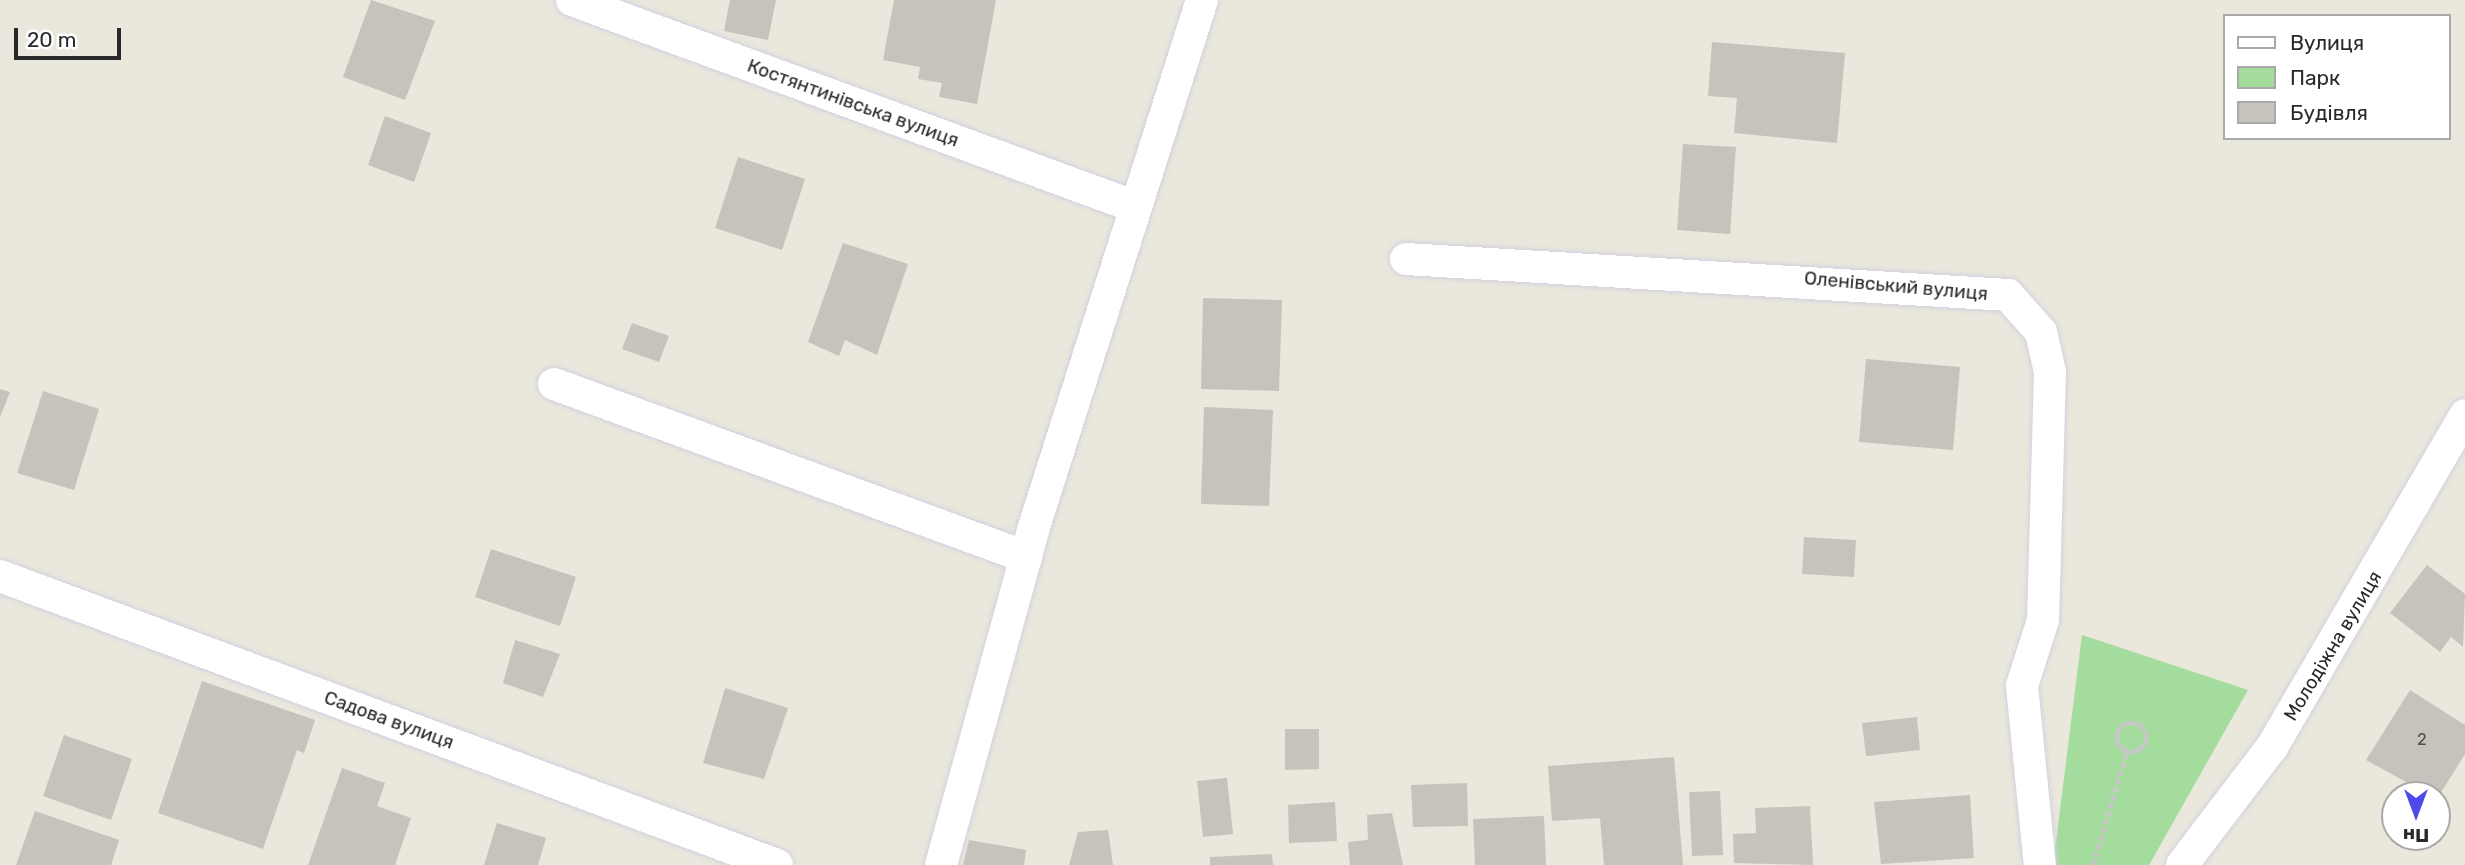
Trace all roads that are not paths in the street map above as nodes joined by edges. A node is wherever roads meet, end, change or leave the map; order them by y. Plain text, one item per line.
1 (572, 0) edge
2 (1202, 0) edge
3 (1133, 206) junction
4 (1406, 259) dead end
5 (554, 384) dead end
6 (2465, 415) edge
7 (1026, 557) junction
8 (0, 576) edge
9 (777, 865) edge
10 (941, 865) edge
11 (2040, 865) edge
12 (2182, 865) edge

1 - 3 street, Костянтинівська вулиця
2 - 3 street
3 - 7 street
4 - 11 street, Оленівський вулиця
5 - 7 street
6 - 12 street, Молодіжна вулиця
7 - 10 street
8 - 9 street, Садова вулиця

